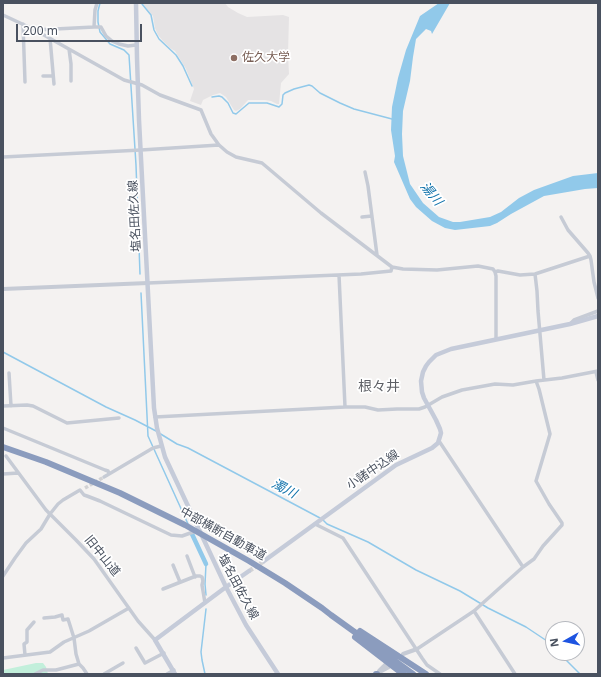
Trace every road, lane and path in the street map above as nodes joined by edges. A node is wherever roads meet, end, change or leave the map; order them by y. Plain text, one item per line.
1 (97, 3) edge
2 (136, 3) edge
3 (3, 15) edge
4 (23, 24) junction
5 (96, 27) junction
6 (35, 30) junction
7 (50, 38) junction
8 (136, 46) junction
9 (69, 49) junction
10 (43, 76) dead end
11 (53, 76) junction
12 (71, 76) junction
13 (66, 77) dead end
14 (71, 81) dead end
15 (25, 82) dead end
16 (134, 83) junction
17 (54, 84) dead end
18 (219, 145) junction
19 (136, 150) junction
20 (3, 157) edge
21 (365, 172) dead end
22 (372, 216) junction
23 (362, 218) dead end
24 (561, 218) dead end
25 (377, 255) junction
26 (590, 256) junction
27 (392, 267) junction
28 (495, 272) junction
29 (535, 274) junction
30 (339, 275) junction
31 (148, 283) junction
32 (3, 289) edge
33 (598, 298) edge
34 (598, 311) edge
35 (598, 316) edge
36 (570, 324) junction
37 (539, 330) junction
38 (496, 339) junction
39 (597, 372) edge
40 (9, 373) dead end
41 (10, 378) junction
42 (5, 379) dead end
43 (544, 380) junction
44 (598, 380) edge
45 (536, 381) junction
46 (3, 406) edge
47 (11, 406) junction
48 (428, 406) junction
49 (345, 407) junction
50 (155, 417) junction
51 (119, 418) dead end
52 (3, 428) edge
53 (439, 441) junction
54 (161, 446) junction
55 (3, 447) edge
56 (6, 456) dead end
57 (18, 473) junction
58 (3, 474) edge
59 (110, 474) junction
60 (104, 477) tunnel mouth
61 (85, 488) tunnel mouth
62 (80, 490) junction
63 (50, 514) junction
64 (317, 522) junction
65 (198, 530) junction
66 (187, 556) dead end
67 (264, 561) tunnel mouth
68 (173, 565) dead end
69 (523, 567) junction
70 (249, 571) tunnel mouth
71 (3, 576) edge
72 (195, 577) junction
73 (180, 582) junction
74 (226, 587) junction
75 (163, 589) dead end
76 (205, 603) junction
77 (129, 608) junction
78 (322, 608) junction
79 (474, 611) junction
80 (331, 615) junction
81 (44, 618) dead end
82 (34, 622) dead end
83 (74, 638) junction
84 (155, 640) junction
85 (136, 648) dead end
86 (417, 649) junction
87 (164, 653) junction
88 (25, 655) junction
89 (404, 655) dead end
90 (3, 658) edge
91 (123, 663) dead end
92 (79, 664) junction
93 (387, 666) dead end
94 (174, 672) edge
95 (35, 674) edge
96 (87, 674) edge
97 (104, 674) edge
98 (167, 674) edge
99 (278, 674) edge
100 (376, 674) edge
101 (403, 674) edge
102 (414, 674) edge
103 (426, 674) edge
104 (440, 674) edge
105 (515, 674) edge

1 - 5 street
2 - 8 main road, 塩名田佐久線
3 - 4 street
4 - 6 street
4 - 15 street
5 - 6 street
5 - 8 street
6 - 7 street
7 - 9 street
7 - 11 street
8 - 16 main road, 塩名田佐久線
9 - 12 street
9 - 16 street
10 - 11 street
11 - 17 street
12 - 13 street
12 - 14 street
16 - 18 street
16 - 19 main road, 塩名田佐久線
18 - 19 street
18 - 25 street
19 - 20 street
19 - 31 main road, 塩名田佐久線
21 - 22 street
22 - 23 street
22 - 25 street
24 - 26 street
25 - 27 street
26 - 29 street
26 - 33 street
27 - 28 street
27 - 30 street
28 - 29 street
28 - 38 street
29 - 37 street
30 - 31 street
30 - 49 street
31 - 32 street
31 - 50 main road, 塩名田佐久線
34 - 36 street
35 - 36 main road
36 - 37 main road
37 - 38 main road
37 - 43 street
38 - 48 main road
39 - 43 street
39 - 44 street
40 - 41 street
41 - 42 street
41 - 47 street
43 - 45 street
45 - 48 street
45 - 69 street
46 - 47 street
47 - 51 street
48 - 49 street
48 - 53 main road
49 - 50 street
50 - 54 main road, 塩名田佐久線
52 - 59 street
53 - 64 main road, 小諸中込線
53 - 69 street
54 - 59 street
54 - 65 main road, 塩名田佐久線
55 - 78 highway, 中部横断自動車道
56 - 57 street, 旧中山道
57 - 58 street
57 - 63 street, 旧中山道
59 - 60 street
61 - 62 street
62 - 63 street
62 - 65 street
63 - 71 street
63 - 77 street, 旧中山道
64 - 67 main road, 小諸中込線
64 - 86 street
65 - 74 main road, 塩名田佐久線
66 - 72 street
68 - 73 street
69 - 79 street
70 - 74 main road
72 - 73 street
72 - 76 street
73 - 75 street
74 - 76 main road
74 - 99 main road, 塩名田佐久線
76 - 84 main road
77 - 83 street
77 - 84 street, 旧中山道
78 - 80 highway, 中部横断自動車道
78 - 103 highway
79 - 86 street
79 - 105 street
80 - 101 highway
80 - 102 highway, 中部横断自動車道
81 - 83 street
82 - 88 street
83 - 88 street
83 - 92 street
84 - 87 main road, 旧中山道
85 - 87 street
86 - 89 street
86 - 104 street
87 - 94 main road, 旧中山道
88 - 90 street
91 - 97 street
92 - 95 street
92 - 96 street
93 - 100 street
94 - 98 street

